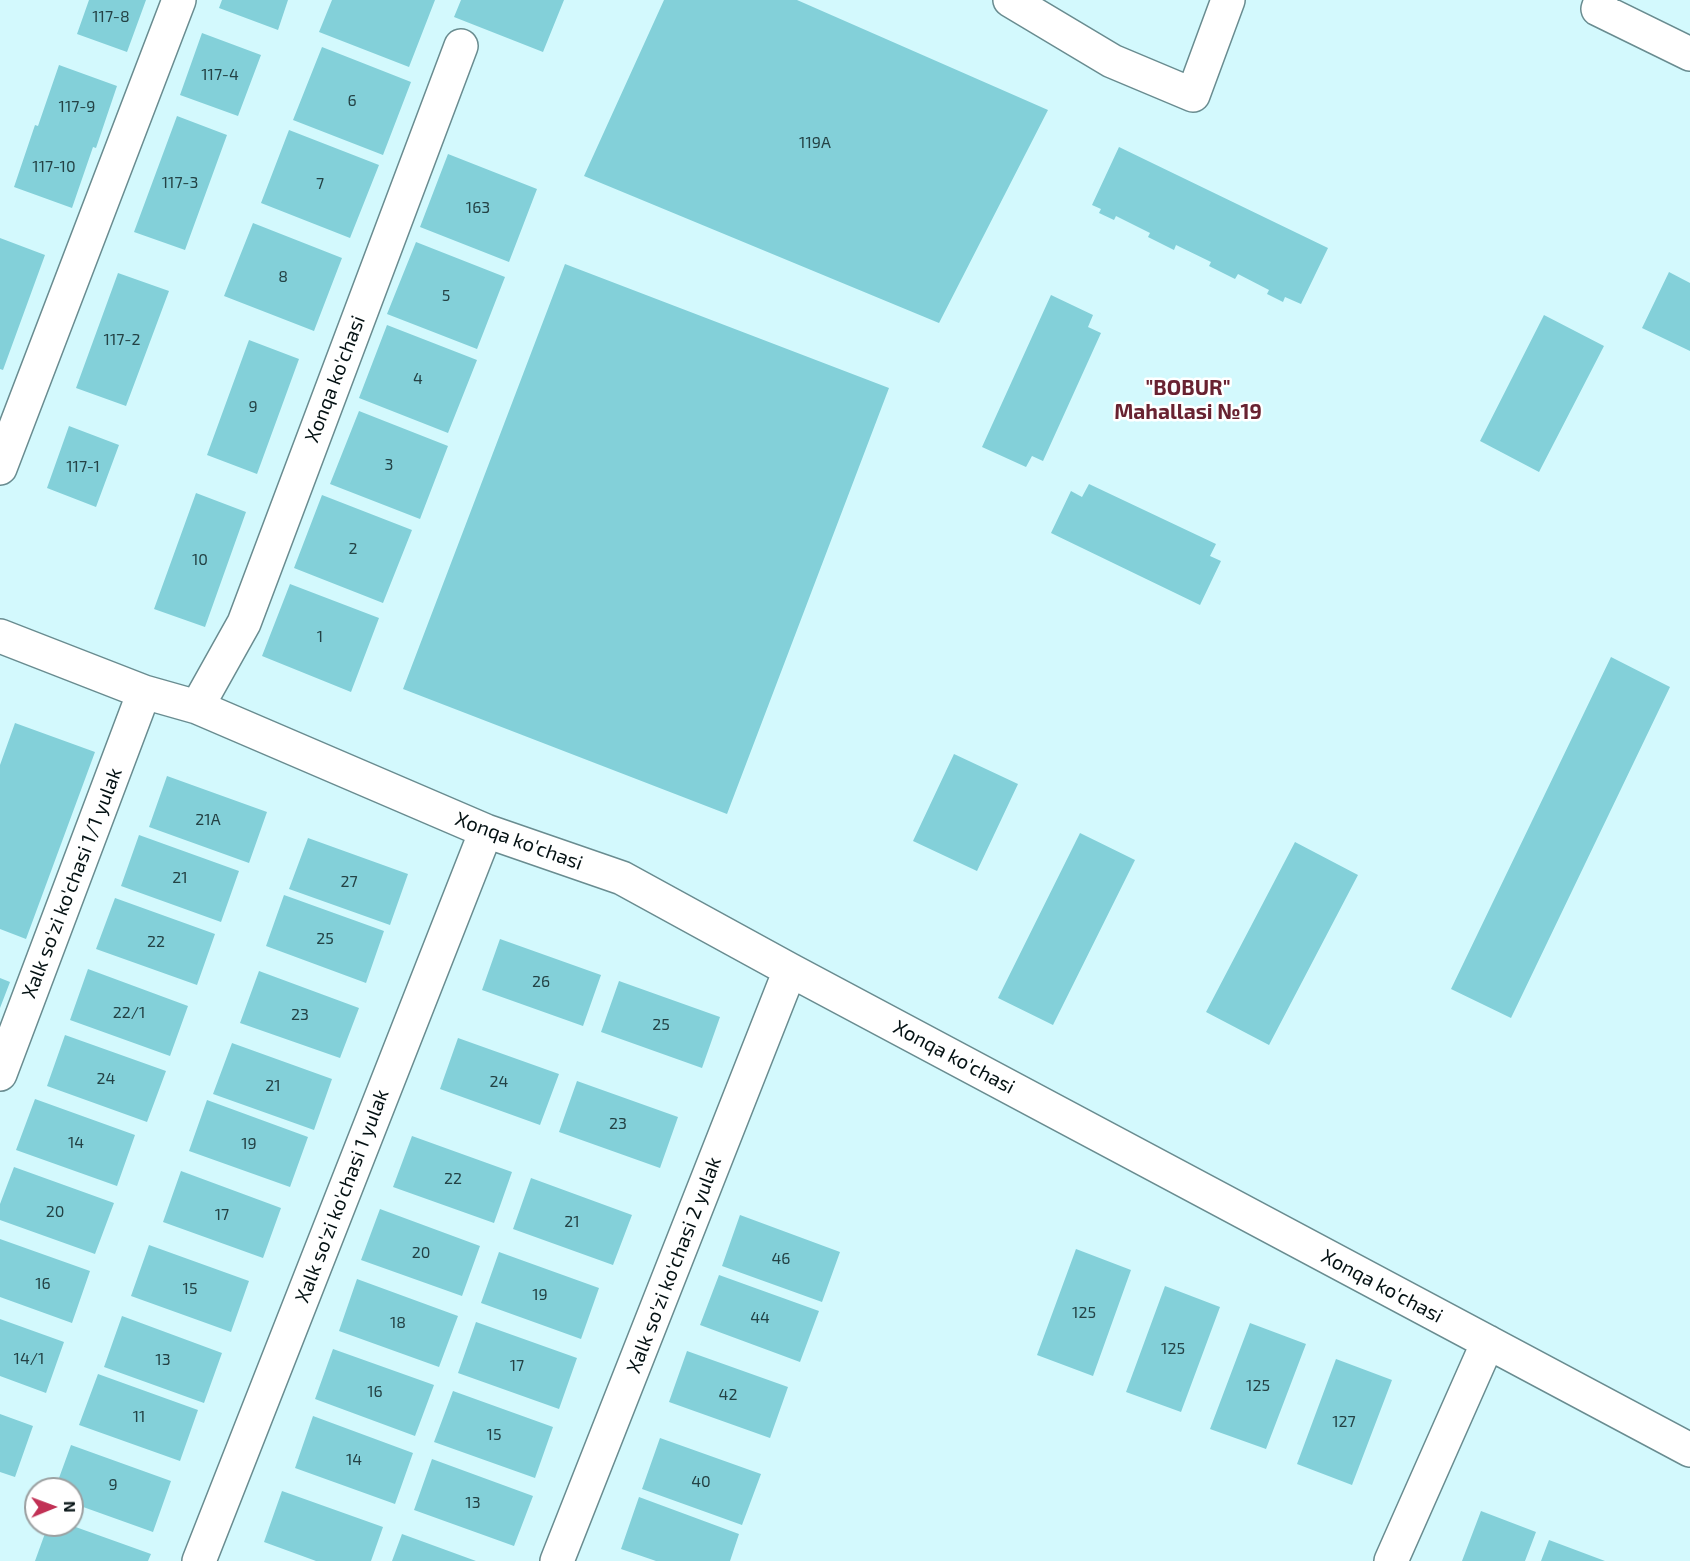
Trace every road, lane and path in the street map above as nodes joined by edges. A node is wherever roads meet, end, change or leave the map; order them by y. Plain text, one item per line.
1 (179, 0) edge
2 (1010, 0) edge
3 (1228, 0) edge
4 (1601, 0) edge
5 (461, 46) dead end
6 (1690, 54) edge
7 (0, 468) edge
8 (0, 636) edge
9 (144, 692) junction
10 (197, 707) junction
11 (486, 831) junction
12 (790, 970) junction
13 (0, 1074) edge
14 (1488, 1342) junction
15 (1690, 1450) edge
16 (199, 1561) edge
17 (557, 1561) edge
18 (1391, 1561) edge

1 - 7 street
2 - 3 street
4 - 6 street
5 - 10 street, Xonqa ko'chasi
8 - 9 street, Xonqa ko'chasi
9 - 10 street, Xonqa ko'chasi
9 - 13 street, Xalk so'zi ko'chasi 1/1 yulak
10 - 11 street, Xonqa ko'chasi
11 - 12 street, Xonqa ko'chasi
11 - 16 street, Xalk so'zi ko'chasi 1 yulak
12 - 14 street, Xonqa ko'chasi
12 - 17 street, Xalk so'zi ko'chasi 2 yulak
14 - 15 street, Xonqa ko'chasi
14 - 18 street

